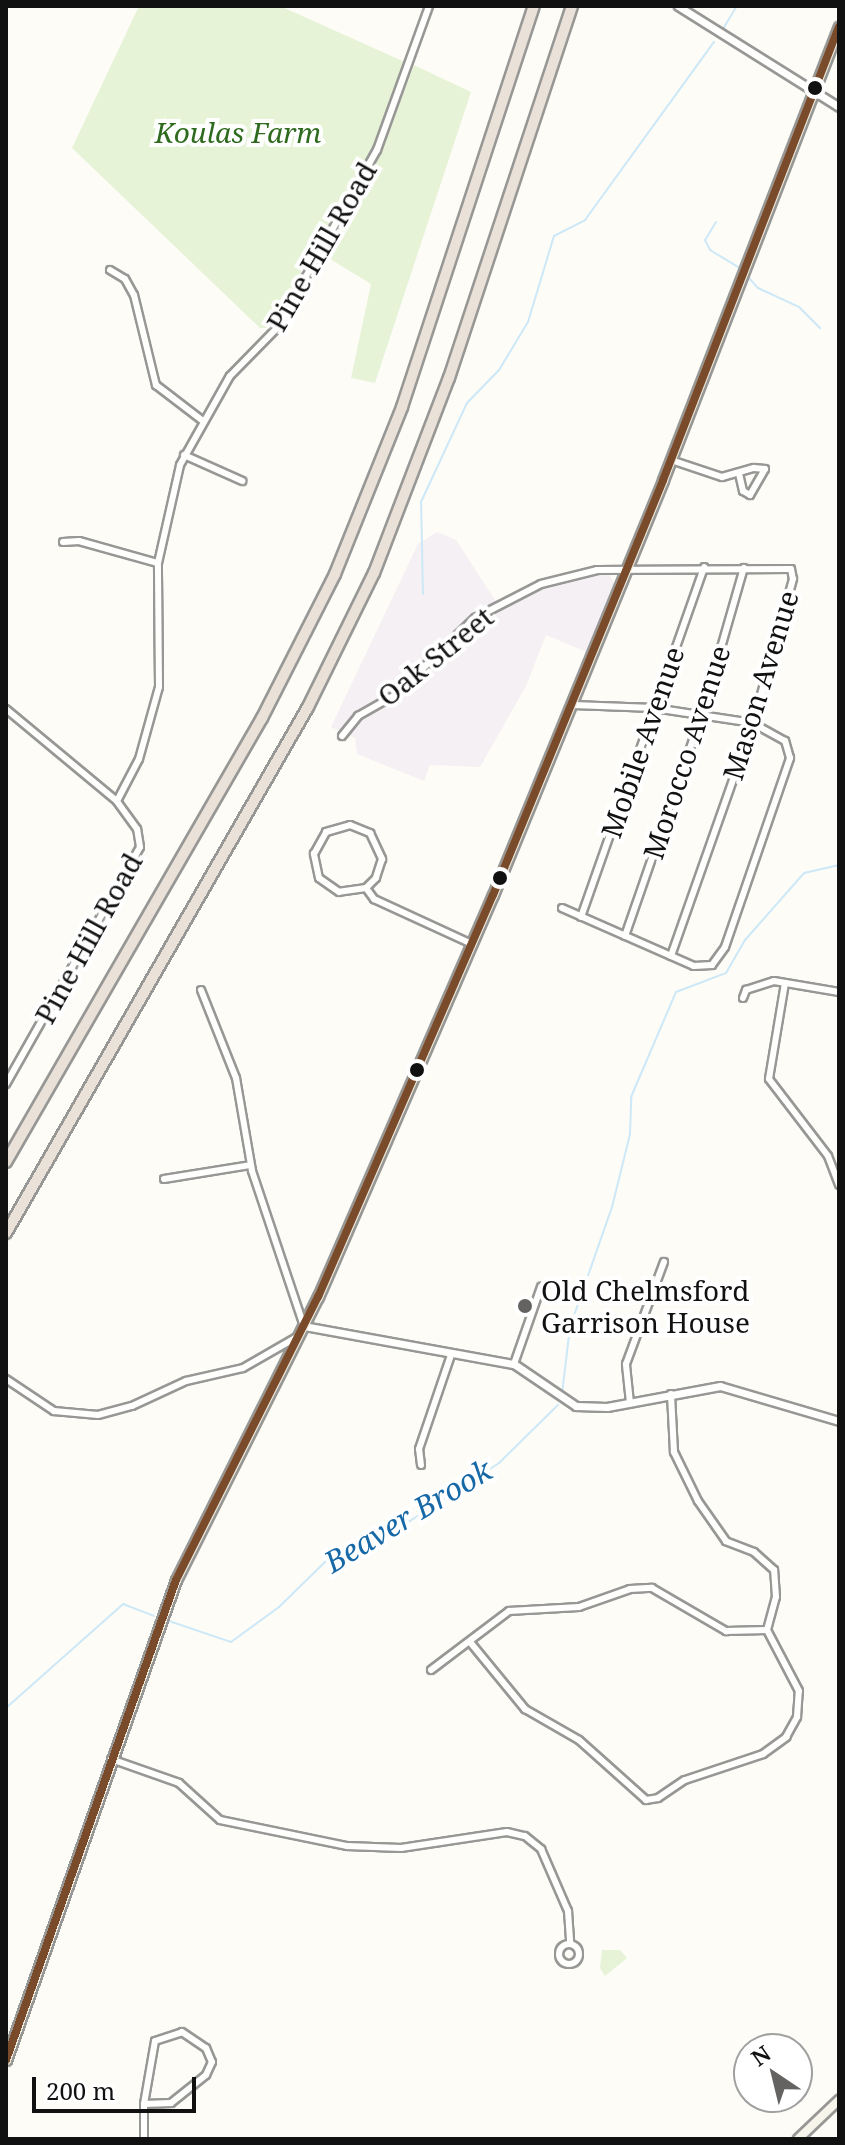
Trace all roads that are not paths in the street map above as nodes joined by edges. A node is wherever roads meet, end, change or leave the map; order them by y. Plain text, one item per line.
1 (429, 6) edge
2 (534, 6) edge
3 (572, 6) edge
4 (678, 6) edge
5 (839, 27) edge
6 (814, 87) junction
7 (839, 107) edge
8 (110, 270) dead end
9 (203, 421) junction
10 (184, 455) junction
11 (671, 460) junction
12 (739, 474) junction
13 (242, 481) dead end
14 (63, 542) dead end
15 (158, 563) junction
16 (704, 567) junction
17 (744, 568) junction
18 (628, 569) junction
19 (573, 705) junction
20 (654, 708) junction
21 (6, 709) edge
22 (702, 714) junction
23 (753, 723) junction
24 (342, 736) dead end
25 (117, 801) junction
26 (366, 888) junction
27 (562, 908) dead end
28 (581, 917) junction
29 (625, 936) junction
30 (472, 944) junction
31 (671, 956) junction
32 (785, 983) junction
33 (201, 990) dead end
34 (839, 992) edge
35 (743, 998) dead end
36 (6, 1084) edge
37 (6, 1162) edge
38 (250, 1165) junction
39 (164, 1179) dead end
40 (839, 1185) edge
41 (6, 1233) edge
42 (664, 1262) dead end
43 (541, 1287) dead end
44 (302, 1331) junction
45 (451, 1355) junction
46 (514, 1364) junction
47 (6, 1379) edge
48 (671, 1394) junction
49 (630, 1403) junction
50 (839, 1421) edge
51 (421, 1465) dead end
52 (767, 1630) junction
53 (470, 1642) junction
54 (431, 1670) dead end
55 (111, 1759) junction
56 (570, 1943) dead end
57 (6, 2060) edge
58 (839, 2100) edge
59 (144, 2104) junction
60 (144, 2139) edge
61 (798, 2139) edge

1 - 9 street, Pine Hill Road
2 - 37 highway
3 - 41 highway
4 - 6 street
5 - 6 main road
6 - 7 street
6 - 11 main road
8 - 9 street
9 - 10 street, Pine Hill Road
10 - 13 street
10 - 15 street, Pine Hill Road
11 - 12 street
11 - 18 main road
12 - 12 street
14 - 15 street
15 - 25 street, Pine Hill Road
16 - 17 street, Mason Avenue
16 - 18 street, Mason Avenue
16 - 20 street, Mobile Avenue
17 - 22 street, Morocco Avenue
17 - 23 street, Mason Avenue
18 - 19 main road
18 - 24 street, Oak Street
19 - 20 street
19 - 30 main road
20 - 22 street
20 - 28 street, Mobile Avenue
21 - 25 street
22 - 23 street
22 - 29 street, Morocco Avenue
23 - 31 street, Mason Avenue
23 - 31 street
25 - 36 street, Pine Hill Road
26 - 26 street
26 - 30 street
27 - 28 street
28 - 29 street
29 - 31 street
30 - 44 main road
32 - 34 street
32 - 35 street
32 - 40 street
33 - 38 street
38 - 39 street
38 - 44 street
42 - 49 street
43 - 46 street
44 - 45 street
44 - 47 street
44 - 55 main road
45 - 46 street
45 - 51 street
46 - 49 street
48 - 49 street
48 - 50 street
48 - 52 street
52 - 53 street
52 - 53 street
53 - 54 street
55 - 56 street
55 - 57 main road
58 - 61 main road
59 - 59 street
59 - 60 street

